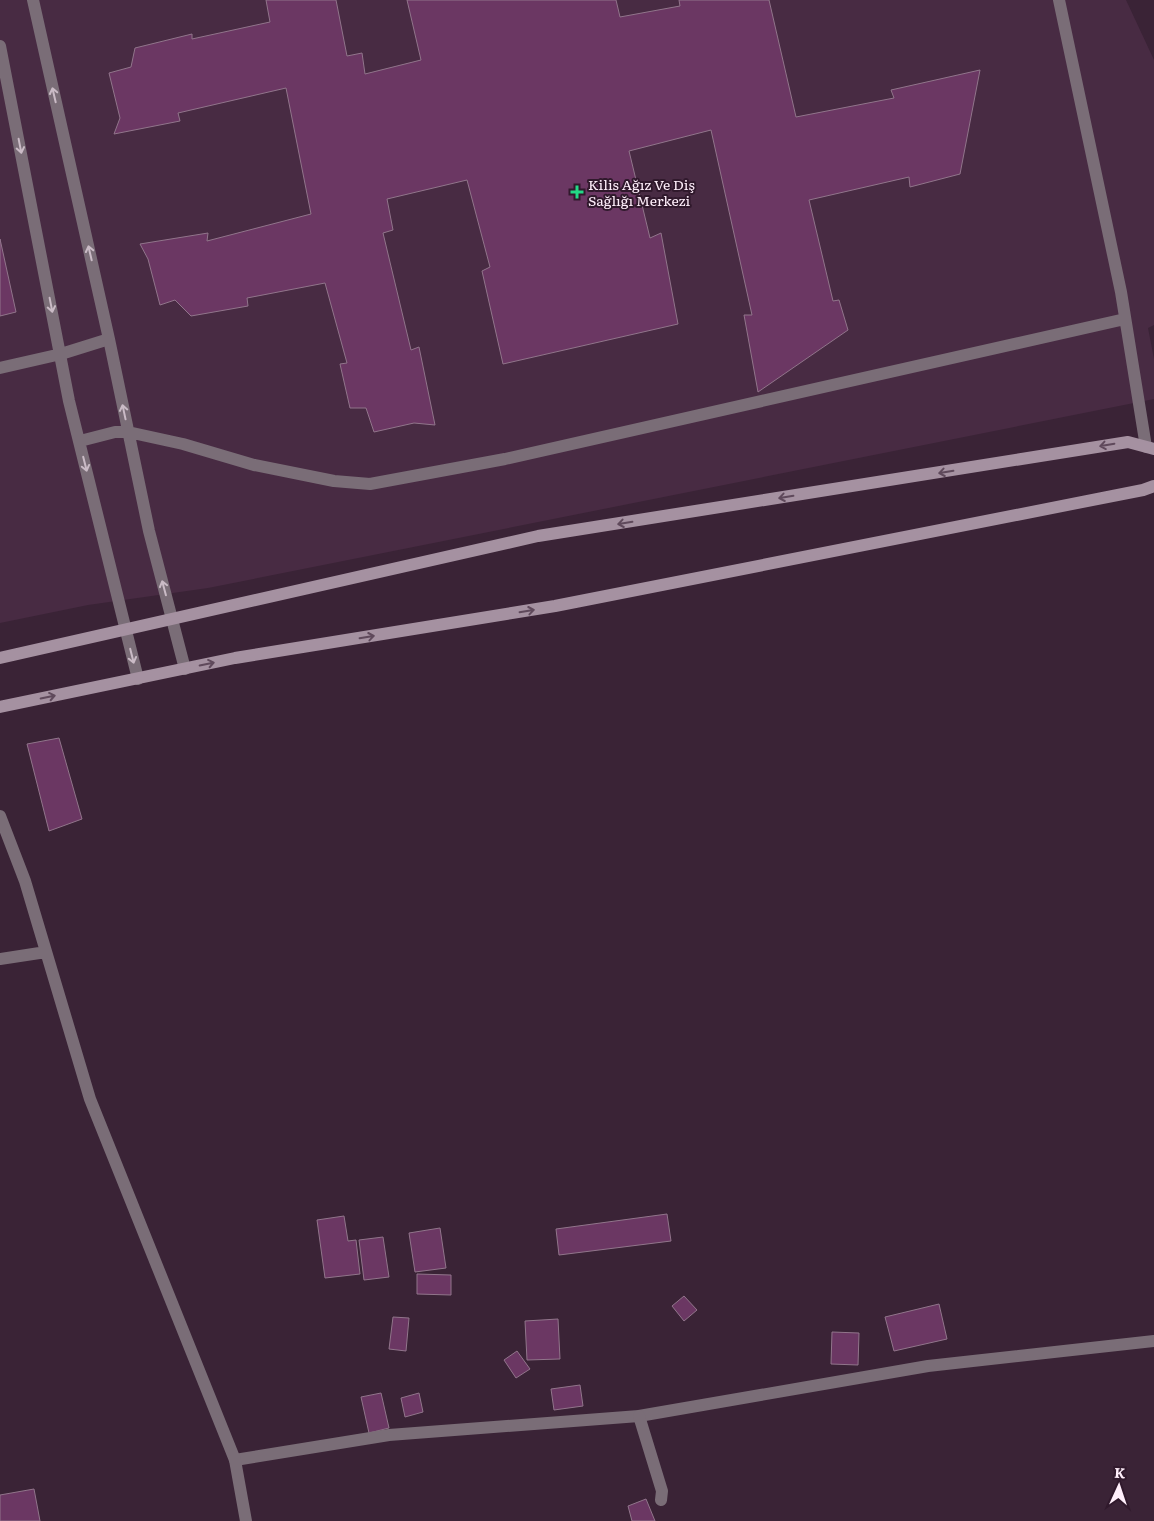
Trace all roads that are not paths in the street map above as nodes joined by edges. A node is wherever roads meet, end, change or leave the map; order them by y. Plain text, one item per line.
1 (33, 0) edge
2 (1059, 0) edge
3 (0, 46) edge
4 (1125, 319) junction
5 (109, 339) junction
6 (61, 354) junction
7 (0, 368) edge
8 (128, 432) junction
9 (80, 441) junction
10 (1150, 448) edge
11 (1154, 486) edge
12 (173, 619) junction
13 (125, 630) junction
14 (0, 658) edge
15 (186, 668) junction
16 (138, 679) junction
17 (0, 707) edge
18 (0, 816) edge
19 (46, 952) junction
20 (0, 959) edge
21 (1154, 1341) edge
22 (640, 1416) junction
23 (235, 1460) junction
24 (661, 1500) dead end
25 (246, 1521) edge

5 -> 1 street
2 - 4 street
3 -> 6 street
4 - 8 street
4 - 10 street
5 - 6 street
8 -> 5 street
6 - 7 street
6 - 9 street
8 - 9 street
12 -> 8 street
9 -> 13 street
10 -> 12 street
15 -> 11 street
12 - 13 street
12 - 15 street
13 - 14 street
13 -> 16 street
15 - 16 street
17 -> 16 street
18 - 19 street
19 - 20 street
19 - 23 street
21 - 22 street
22 - 23 street
22 - 24 street
23 - 25 street

